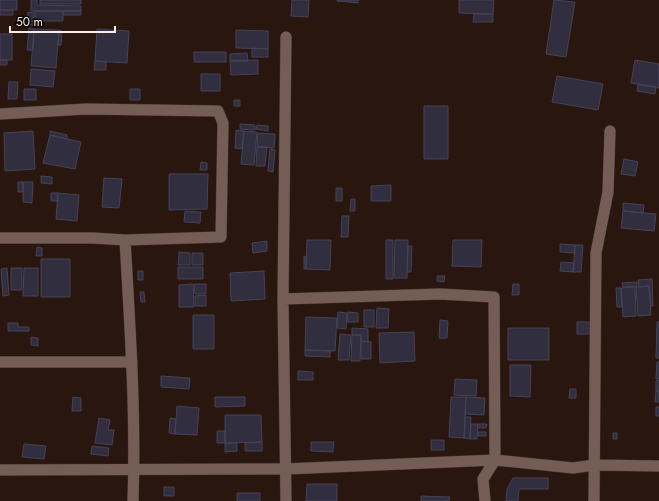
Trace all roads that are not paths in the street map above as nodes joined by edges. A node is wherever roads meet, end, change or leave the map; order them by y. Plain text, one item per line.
1 (286, 37) dead end
2 (0, 114) edge
3 (610, 131) dead end
4 (0, 238) edge
5 (125, 240) junction
6 (283, 299) junction
7 (0, 362) edge
8 (132, 362) junction
9 (495, 460) junction
10 (594, 465) junction
11 (659, 466) edge
12 (134, 468) junction
13 (286, 469) junction
14 (0, 470) edge
15 (133, 501) edge
16 (286, 501) edge
17 (485, 501) edge
18 (594, 501) edge

1 - 6 street
2 - 5 street
3 - 10 street
4 - 5 street
5 - 8 street
6 - 9 street
6 - 13 street
7 - 8 street
8 - 12 street
9 - 10 street
9 - 13 street
9 - 17 street
10 - 11 street
10 - 18 street
12 - 13 street
12 - 14 street
12 - 15 street
13 - 16 street

